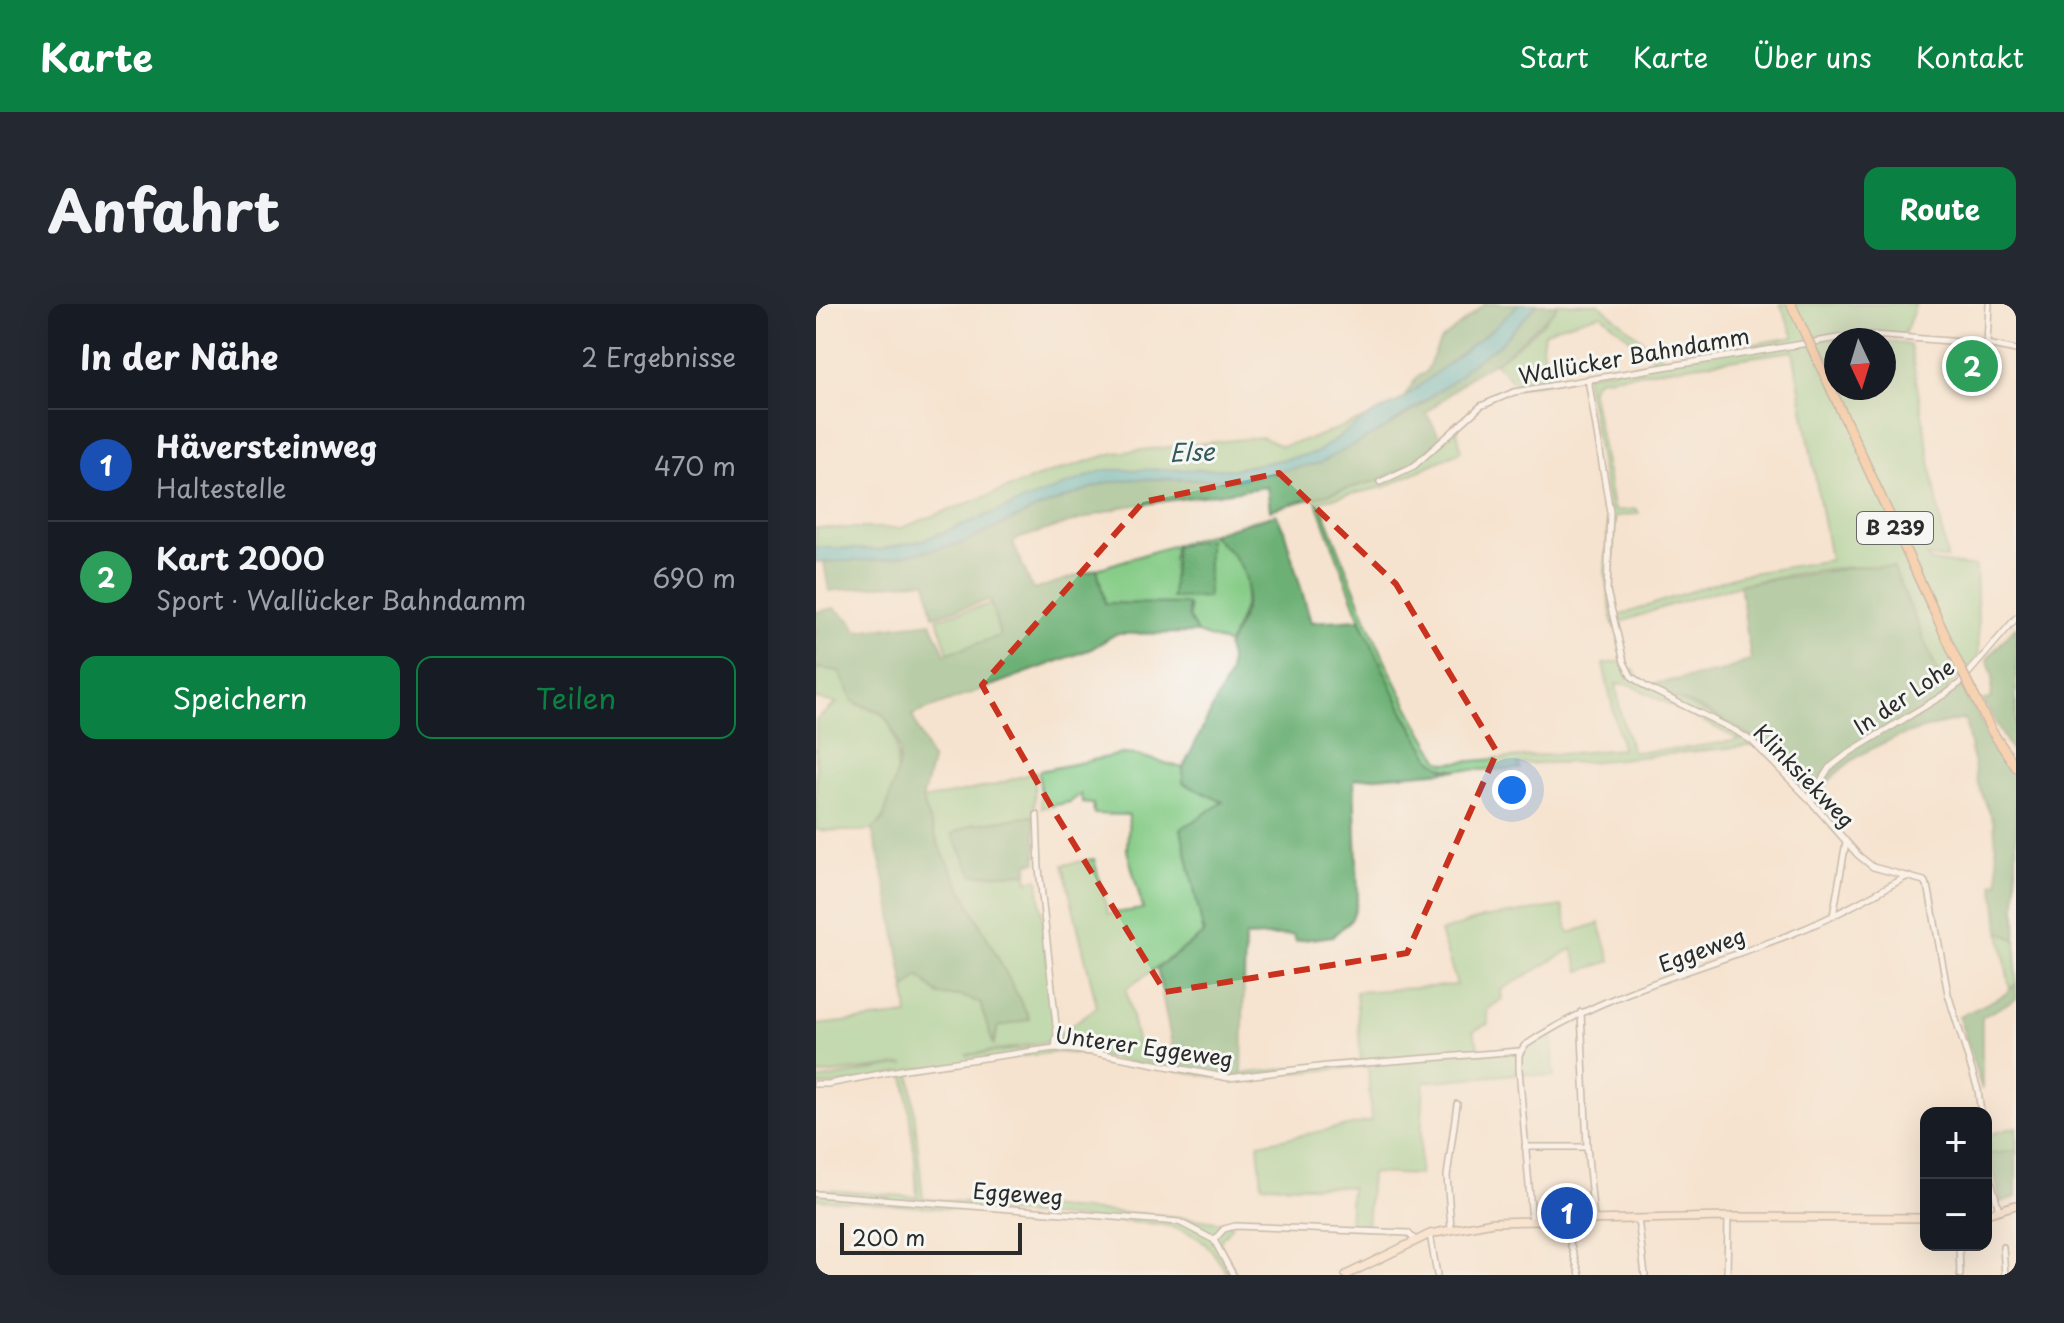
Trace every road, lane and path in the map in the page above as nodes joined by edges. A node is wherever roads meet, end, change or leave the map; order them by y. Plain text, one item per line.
1 (1791, 304) edge
2 (1989, 304) edge
3 (1987, 344) junction
4 (2016, 350) edge
5 (1588, 379) junction
6 (1380, 482) dead end
7 (2016, 618) edge
8 (2016, 767) edge
9 (1809, 799) junction
10 (1037, 815) dead end
11 (1846, 842) junction
12 (1908, 876) junction
13 (1833, 917) junction
14 (1581, 1012) junction
15 (1055, 1048) junction
16 (1520, 1051) junction
17 (816, 1084) edge
18 (1457, 1104) dead end
19 (1980, 1107) edge
20 (1525, 1147) junction
21 (1587, 1147) junction
22 (1991, 1179) edge
23 (816, 1194) edge
24 (2016, 1205) edge
25 (2000, 1211) junction
26 (1992, 1213) edge
27 (1728, 1217) junction
28 (1920, 1218) edge
29 (1638, 1219) junction
30 (1563, 1220) junction
31 (1594, 1220) junction
32 (1532, 1221) junction
33 (1451, 1228) junction
34 (1430, 1234) junction
35 (1214, 1240) junction
36 (1415, 1240) junction
37 (2003, 1247) dead end
38 (1959, 1251) edge
39 (1437, 1272) edge
40 (1233, 1275) edge
41 (1346, 1275) edge
42 (1430, 1275) edge
43 (1580, 1275) edge
44 (1645, 1275) edge
45 (1727, 1275) edge
46 (1960, 1275) edge
47 (2005, 1275) edge

1 - 8 main road, B 239, bridge
2 - 3 street
3 - 4 street, Wallücker Bahndamm
3 - 5 street, Wallücker Bahndamm
5 - 6 street, Wallücker Bahndamm
5 - 9 street, Klinksiekweg
7 - 9 street, In der Lohe
9 - 11 street, Klinksiekweg
10 - 15 street
11 - 12 street, Klinksiekweg
11 - 13 street
12 - 13 street, Eggeweg
12 - 19 street
13 - 14 street, Eggeweg
14 - 16 street, Eggeweg
14 - 21 street
15 - 16 street, Unterer Eggeweg
15 - 17 street, Unterer Eggeweg
16 - 20 street
18 - 33 street
20 - 21 street
20 - 32 street
21 - 31 street
22 - 25 street
23 - 35 street, Eggeweg
24 - 25 main road
25 - 26 main road
27 - 28 main road
27 - 29 main road
27 - 45 street
29 - 31 main road
29 - 44 street
30 - 31 main road
30 - 32 main road
30 - 43 street
32 - 33 main road
33 - 34 main road
34 - 36 main road
34 - 39 street
35 - 36 street
35 - 40 street
36 - 41 main road
37 - 47 street
38 - 46 street
39 - 42 street

